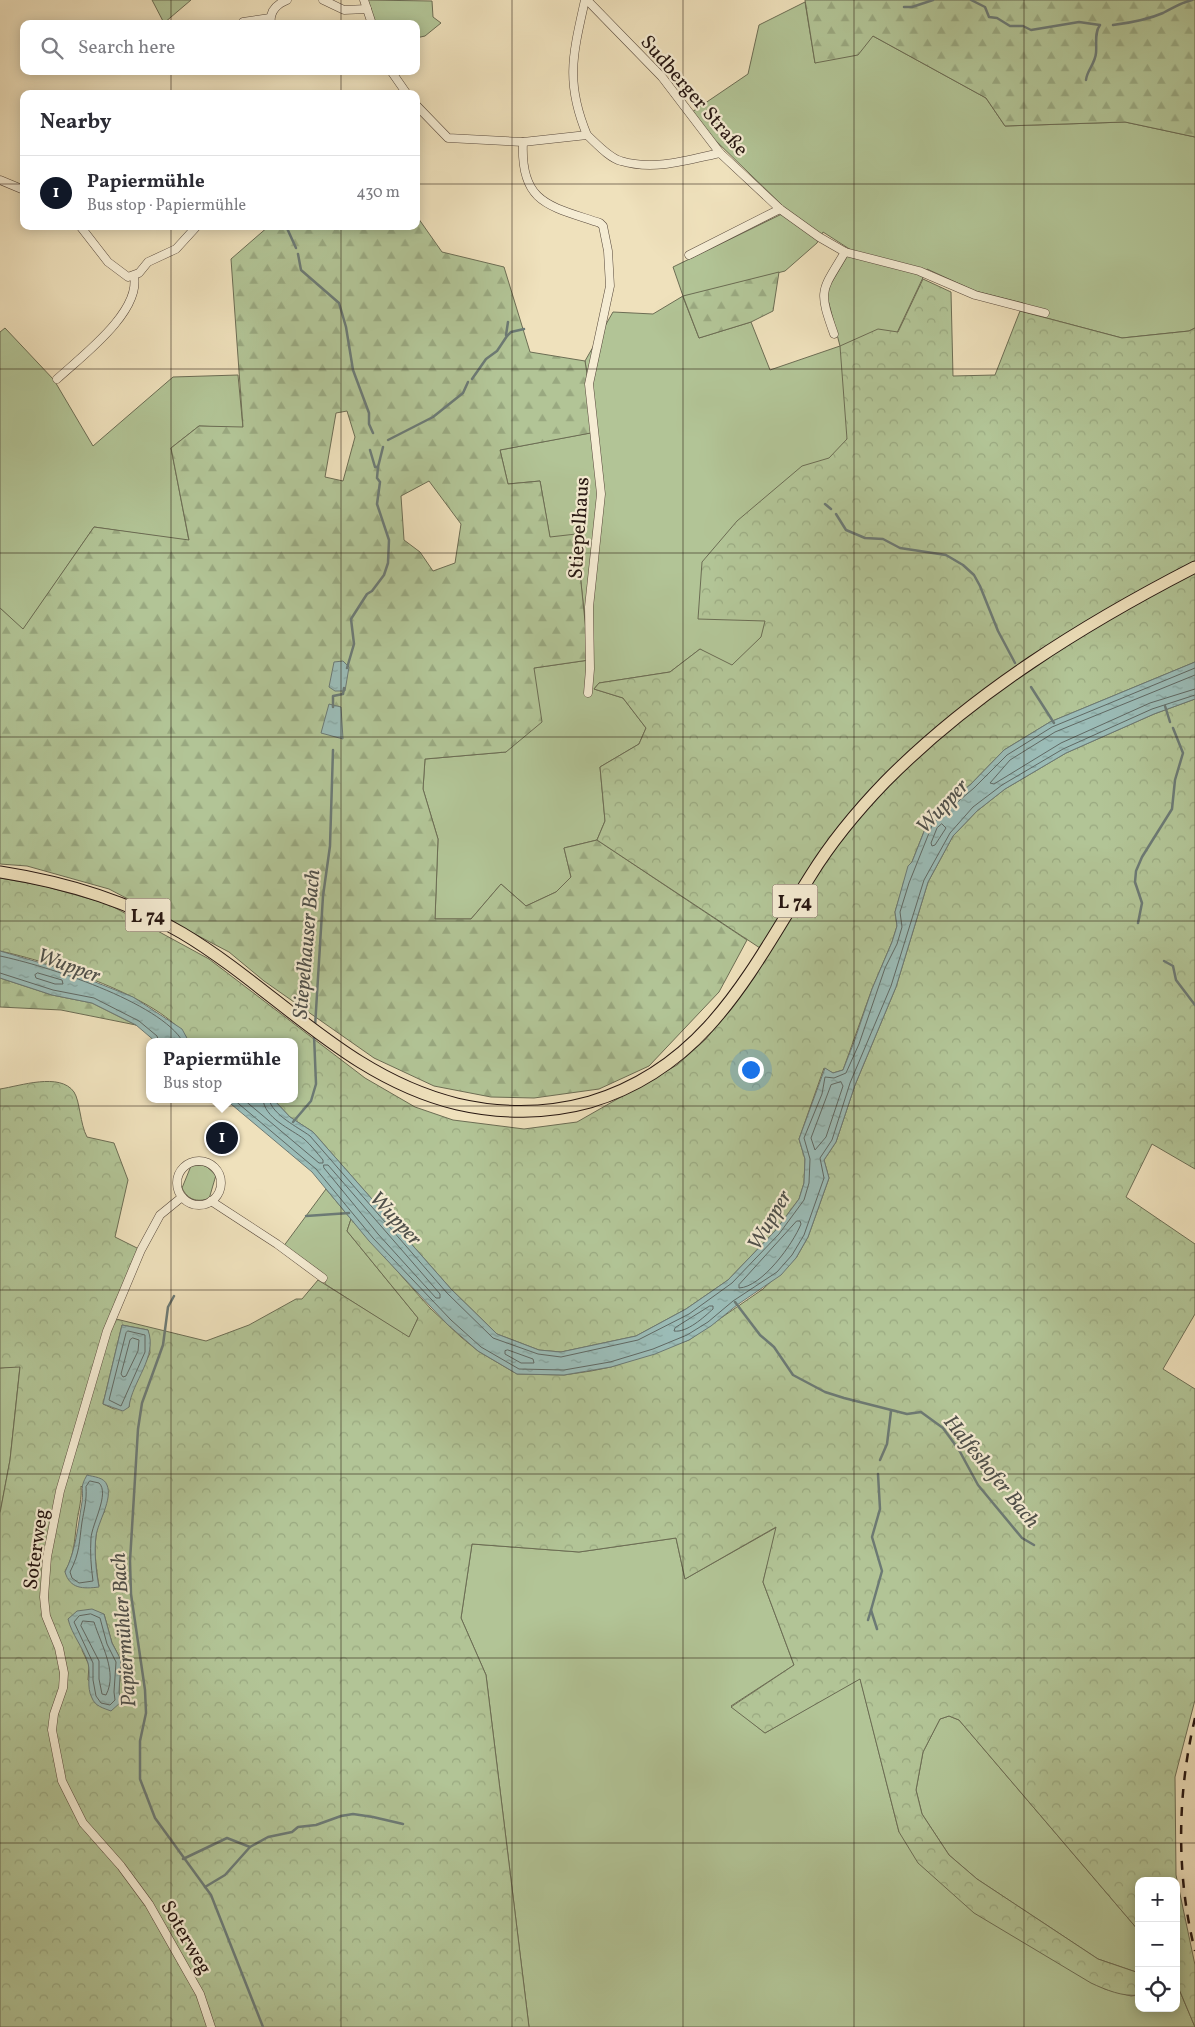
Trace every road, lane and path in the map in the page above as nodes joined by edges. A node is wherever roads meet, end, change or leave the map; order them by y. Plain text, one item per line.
1 (287, 0) edge
2 (323, 0) edge
3 (364, 0) edge
4 (586, 0) edge
5 (367, 10) junction
6 (271, 20) edge
7 (371, 20) edge
8 (394, 75) edge
9 (404, 90) edge
10 (420, 109) edge
11 (587, 135) junction
12 (523, 142) junction
13 (720, 153) junction
14 (0, 180) edge
15 (20, 188) edge
16 (780, 209) junction
17 (83, 230) edge
18 (193, 230) edge
19 (845, 252) junction
20 (689, 255) dead end
21 (134, 276) junction
22 (1045, 313) dead end
23 (834, 334) dead end
24 (57, 379) dead end
25 (1195, 567) edge
26 (588, 693) dead end
27 (0, 872) edge
28 (182, 1197) junction
29 (211, 1201) junction
30 (322, 1278) dead end
31 (211, 2027) edge

1 - 6 street
2 - 5 street
3 - 5 street
4 - 11 street
4 - 13 street, Sudberger Straße
5 - 7 street
8 - 9 street
10 - 12 street
11 - 12 street
11 - 13 street
12 - 26 street, Stiepelhaus
13 - 16 street, Sudberger Straße
14 - 15 street
16 - 19 street, Sudberger Straße
16 - 20 street
17 - 21 street
18 - 21 street
19 - 22 street, Sudberger Straße
19 - 23 street
21 - 24 street
25 - 27 main road, L 74
28 - 29 street
28 - 29 street
28 - 31 street, Soterweg
29 - 30 street

